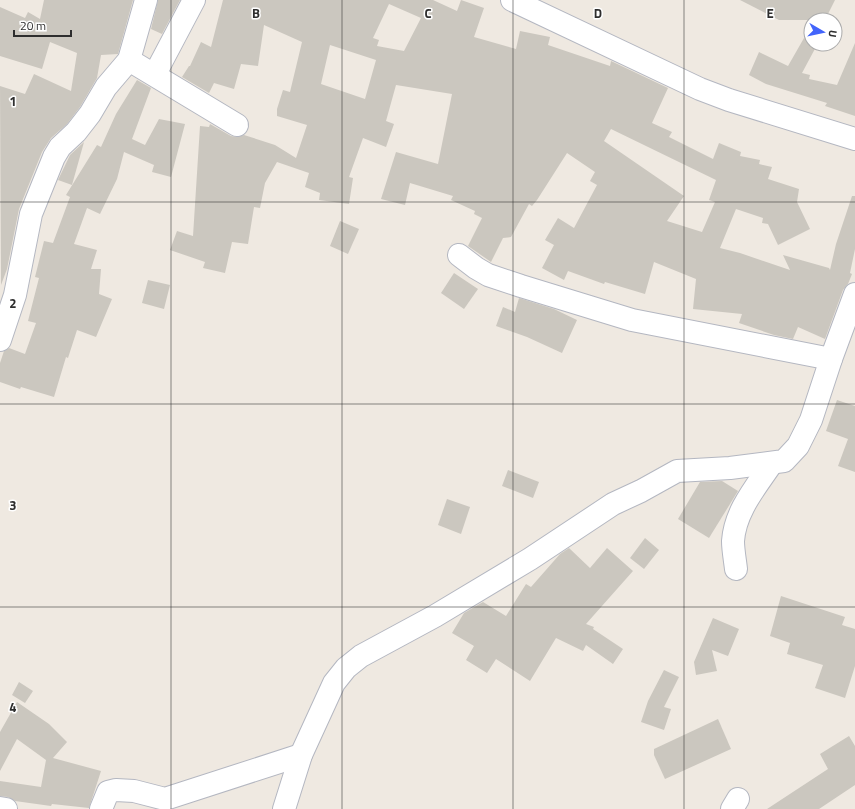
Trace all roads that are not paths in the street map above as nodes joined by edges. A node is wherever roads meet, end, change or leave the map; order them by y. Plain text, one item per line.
1 (146, 0) edge
2 (194, 0) edge
3 (512, 0) edge
4 (129, 60) junction
5 (155, 74) junction
6 (237, 125) dead end
7 (855, 139) edge
8 (459, 255) dead end
9 (855, 294) edge
10 (0, 340) edge
11 (831, 360) junction
12 (772, 463) junction
13 (736, 569) dead end
14 (301, 755) junction
15 (168, 804) edge
16 (0, 808) edge
17 (6, 809) edge
18 (101, 809) edge
19 (284, 809) edge

1 - 4 street
2 - 5 street
3 - 7 street
4 - 5 street
4 - 10 street
5 - 6 street
8 - 11 street
9 - 11 street
11 - 12 street
12 - 13 street
12 - 14 street
14 - 15 street
14 - 19 street
15 - 18 street
16 - 17 street

